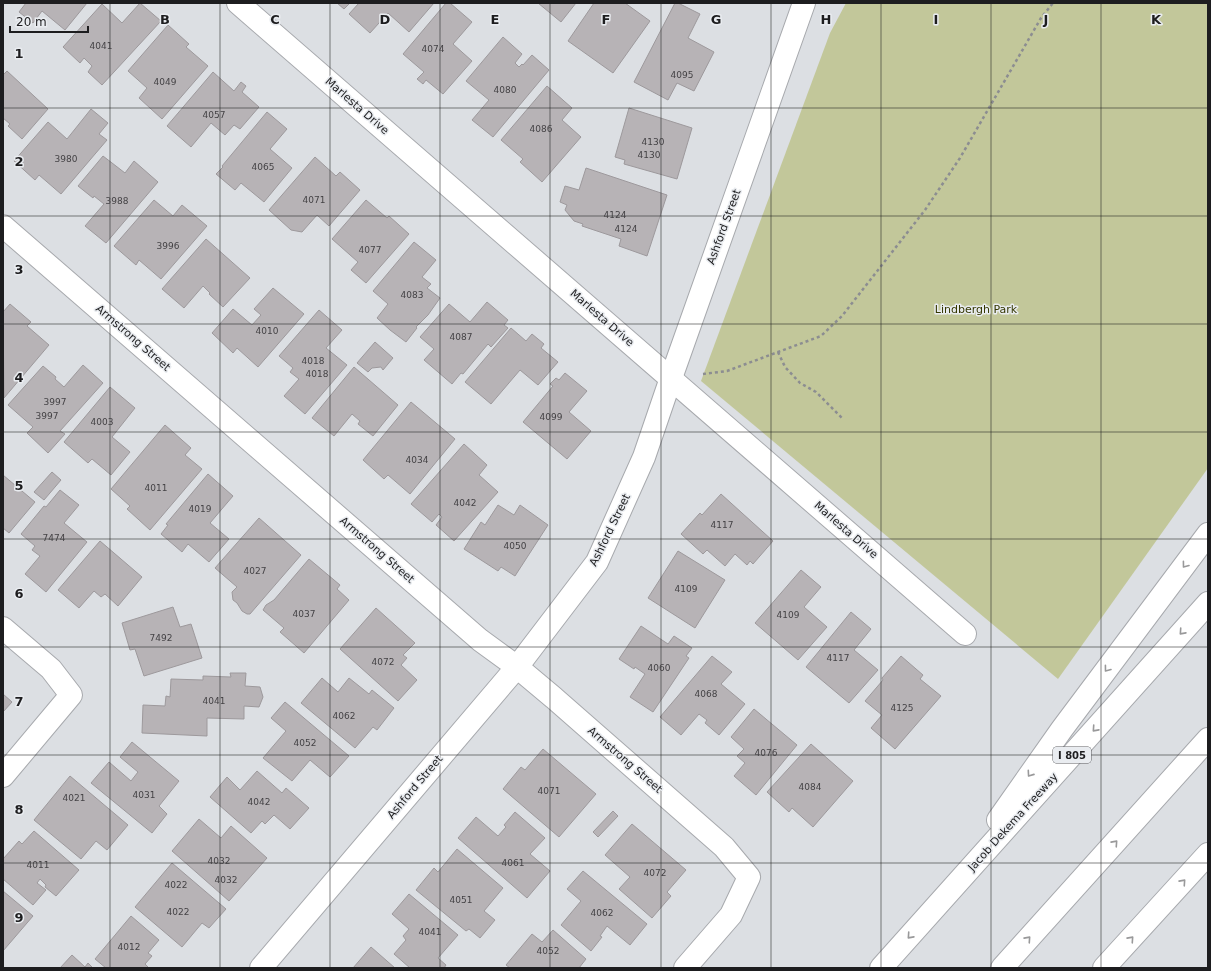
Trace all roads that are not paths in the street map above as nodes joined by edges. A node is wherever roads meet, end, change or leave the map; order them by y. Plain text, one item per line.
1 (238, 3) edge
2 (804, 3) edge
3 (3, 226) edge
4 (671, 378) junction
5 (1208, 534) edge
6 (1208, 603) edge
7 (3, 628) edge
8 (965, 634) dead end
9 (517, 667) junction
10 (1208, 739) edge
11 (3, 776) edge
12 (1208, 854) edge
13 (936, 907) junction
14 (261, 968) edge
15 (685, 968) edge
16 (881, 968) edge
17 (1002, 968) edge
18 (1104, 968) edge

1 - 4 main road, Marlesta Drive
2 - 4 main road, Ashford Street
3 - 9 main road, Armstrong Street
4 - 8 main road, Marlesta Drive
4 - 9 main road, Ashford Street
5 -> 13 main road
6 -> 13 main road, Jacob Dekema Freeway / I 805
7 - 11 main road
9 - 14 main road, Ashford Street
9 - 15 main road, Armstrong Street
17 -> 10 main road
18 -> 12 main road
13 -> 16 main road, Jacob Dekema Freeway / I 805

